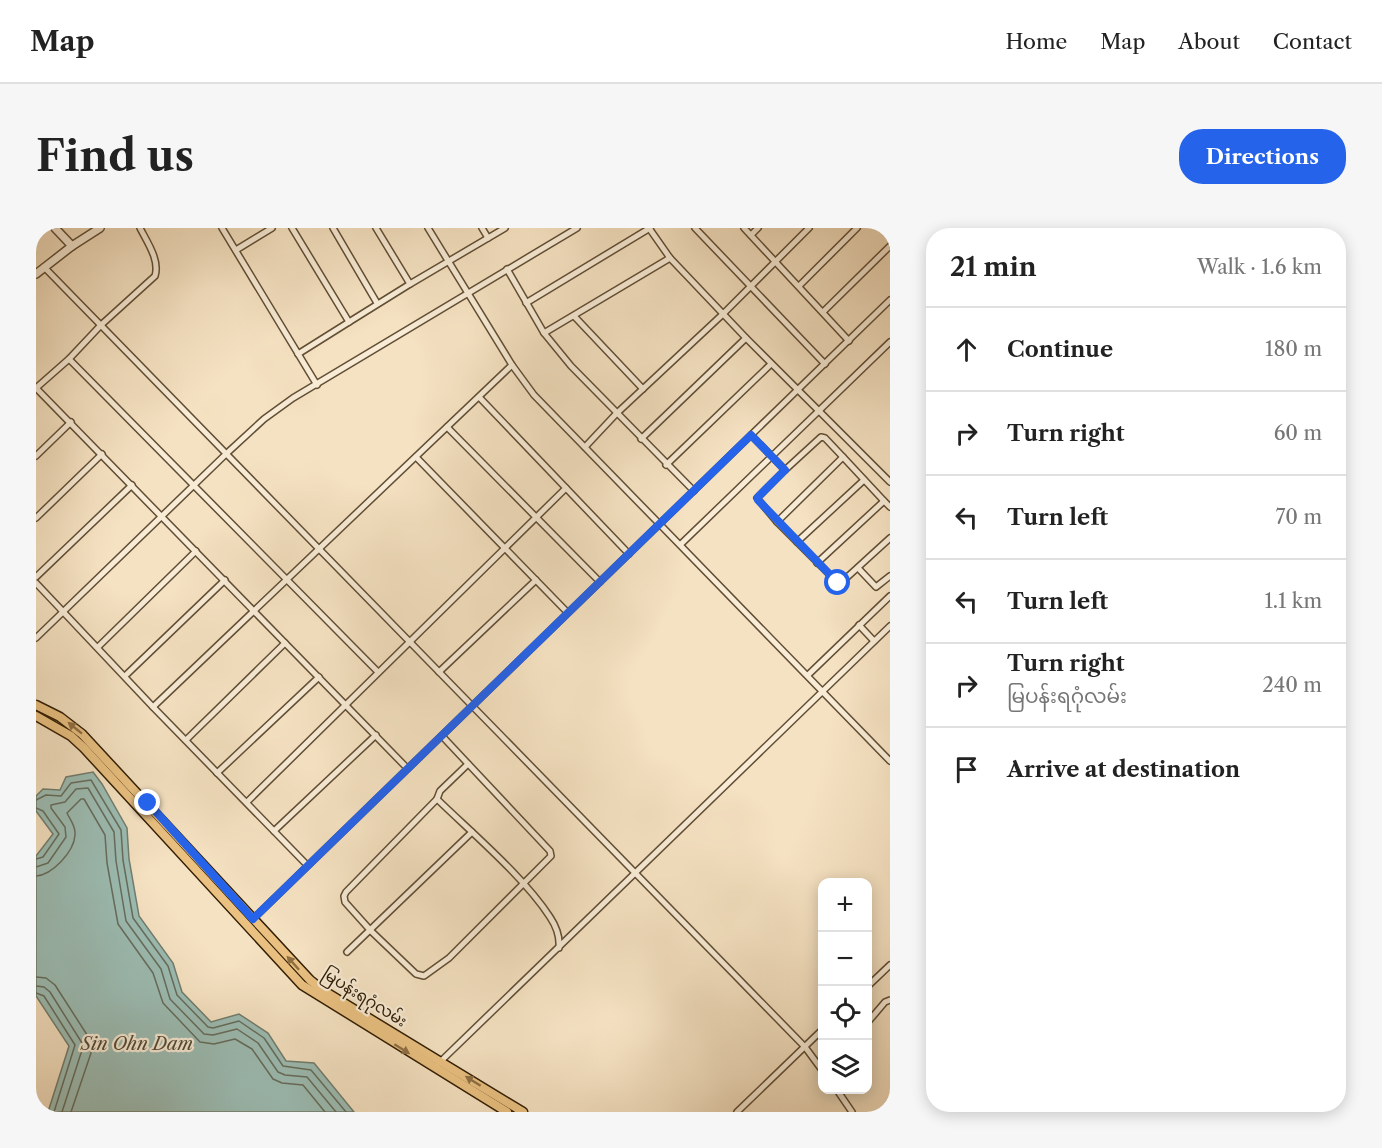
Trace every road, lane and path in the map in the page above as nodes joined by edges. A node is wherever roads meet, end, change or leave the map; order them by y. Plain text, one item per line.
1 (55, 228) edge
2 (100, 228) edge
3 (140, 228) edge
4 (222, 228) edge
5 (272, 228) edge
6 (292, 228) edge
7 (333, 228) edge
8 (376, 228) edge
9 (428, 228) edge
10 (482, 228) edge
11 (505, 228) edge
12 (578, 228) edge
13 (649, 228) edge
14 (695, 228) edge
15 (744, 228) edge
16 (758, 228) edge
17 (808, 228) edge
18 (857, 228) edge
19 (751, 235) junction
20 (488, 238) junction
21 (72, 246) junction
22 (890, 246) edge
23 (236, 250) junction
24 (670, 258) junction
25 (448, 262) junction
26 (775, 262) junction
27 (44, 267) junction
28 (507, 269) junction
29 (36, 274) edge
30 (410, 284) junction
31 (749, 286) junction
32 (799, 286) junction
33 (467, 294) junction
34 (890, 300) edge
35 (377, 303) junction
36 (526, 303) junction
37 (823, 312) junction
38 (723, 314) junction
39 (574, 316) junction
40 (349, 321) junction
41 (101, 326) junction
42 (544, 333) junction
43 (746, 338) junction
44 (849, 341) junction
45 (890, 342) edge
46 (298, 354) junction
47 (69, 359) junction
48 (771, 364) junction
49 (825, 364) junction
50 (512, 366) junction
51 (317, 385) junction
52 (36, 388) edge
53 (643, 389) junction
54 (797, 390) junction
55 (479, 397) junction
56 (818, 411) junction
57 (616, 414) junction
58 (71, 422) junction
59 (447, 427) junction
60 (751, 435) junction
61 (641, 439) junction
62 (585, 447) junction
63 (102, 454) junction
64 (226, 454) junction
65 (36, 456) edge
66 (772, 456) junction
67 (416, 457) junction
68 (843, 457) junction
69 (666, 465) junction
70 (785, 470) junction
71 (864, 480) junction
72 (890, 482) edge
73 (132, 485) junction
74 (194, 486) junction
75 (566, 488) junction
76 (694, 491) junction
77 (884, 501) junction
78 (890, 507) edge
79 (163, 516) junction
80 (537, 517) junction
81 (36, 518) edge
82 (777, 522) junction
83 (660, 523) junction
84 (890, 538) edge
85 (797, 542) junction
86 (681, 544) junction
87 (318, 548) junction
88 (507, 548) junction
89 (196, 551) junction
90 (629, 554) junction
91 (817, 563) junction
92 (858, 568) junction
93 (890, 576) edge
94 (36, 577) edge
95 (286, 579) junction
96 (225, 580) junction
97 (536, 580) junction
98 (600, 582) junction
99 (36, 583) edge
100 (890, 596) edge
101 (253, 610) junction
102 (62, 612) junction
103 (567, 612) junction
104 (859, 626) junction
105 (890, 626) edge
106 (36, 638) edge
107 (409, 641) junction
108 (874, 641) junction
109 (285, 643) junction
110 (98, 647) junction
111 (378, 672) junction
112 (439, 672) junction
113 (808, 675) junction
114 (125, 676) junction
115 (319, 677) junction
116 (823, 691) junction
117 (36, 705) edge
118 (346, 705) junction
119 (471, 706) junction
120 (153, 707) junction
121 (36, 716) edge
122 (376, 735) junction
123 (441, 735) junction
124 (186, 740) junction
125 (890, 761) edge
126 (468, 764) junction
127 (407, 768) junction
128 (218, 773) junction
129 (437, 799) junction
130 (247, 802) junction
131 (274, 831) junction
132 (472, 832) junction
133 (307, 865) junction
134 (634, 873) junction
135 (524, 885) junction
136 (249, 922) junction
137 (370, 931) junction
138 (559, 948) junction
139 (347, 952) dead end
140 (890, 965) edge
141 (872, 981) edge
142 (890, 1000) edge
143 (872, 1016) edge
144 (818, 1034) edge
145 (805, 1047) junction
146 (441, 1060) junction
147 (818, 1065) edge
148 (435, 1069) junction
149 (840, 1094) edge
150 (507, 1112) edge
151 (523, 1112) edge
152 (737, 1112) edge
153 (852, 1112) edge

1 - 21 street
2 - 21 street
3 - 41 street
4 - 23 street
5 - 23 street
6 - 40 street
7 - 35 street
8 - 30 street
9 - 25 street
10 - 20 street
11 - 20 street
12 - 28 street
13 - 24 street
13 - 36 street
14 - 31 street
15 - 19 street
16 - 19 street
17 - 26 street
18 - 32 street
19 - 26 street
20 - 25 street
21 - 27 street
22 - 37 street
23 - 46 street
24 - 38 street
24 - 39 street
25 - 30 street
25 - 33 street
26 - 31 street
26 - 32 street
27 - 29 street
27 - 41 street
28 - 33 street
28 - 36 street
30 - 35 street
31 - 38 street
31 - 49 street
32 - 37 street
33 - 50 street
33 - 51 street
34 - 44 street
35 - 40 street
36 - 42 street
37 - 44 street
38 - 43 street
38 - 53 street
39 - 42 street
39 - 53 street
40 - 46 street
41 - 47 street
41 - 64 street
42 - 57 street
43 - 48 street
43 - 61 street
44 - 49 street
45 - 56 street
46 - 51 street
47 - 52 street
47 - 74 street
48 - 54 street
48 - 69 street
49 - 54 street
50 - 55 street
50 - 62 street
51 - 64 street
52 - 58 street
53 - 57 street
54 - 56 street
54 - 60 street
55 - 59 street
55 - 75 street
56 - 66 street
56 - 72 street
57 - 61 street
57 - 62 street
58 - 63 street
58 - 65 street
59 - 67 street
59 - 80 street
60 - 66 street
60 - 76 street
61 - 69 street
62 - 83 street
63 - 73 street
63 - 81 street
64 - 74 street
64 - 87 street
66 - 70 street
66 - 86 street
67 - 87 street
67 - 88 street
68 - 70 street
68 - 71 street
68 - 82 street
69 - 76 street
70 - 82 street
71 - 77 street
71 - 85 street
73 - 79 street
73 - 94 street
74 - 79 street
74 - 95 street
75 - 80 street
75 - 90 street
76 - 83 street
77 - 78 street
77 - 91 street
79 - 89 street
79 - 102 street
80 - 88 street
80 - 98 street
82 - 85 street
83 - 86 street
83 - 90 street
84 - 92 street
85 - 91 street
86 - 113 street
87 - 95 street
87 - 107 street
88 - 97 street
88 - 107 street
89 - 96 street
89 - 110 street
90 - 98 street
91 - 92 street
92 - 93 street
95 - 101 street
95 - 111 street
96 - 101 street
96 - 114 street
97 - 103 street
97 - 112 street
98 - 103 street
99 - 102 street
100 - 104 street
101 - 109 street
101 - 120 street
102 - 106 street
102 - 110 street
103 - 119 street
104 - 108 street
104 - 113 street
105 - 108 street
107 - 111 street
107 - 112 street
108 - 116 street
109 - 115 street
109 - 124 street
110 - 114 street
111 - 118 street
112 - 119 street
113 - 116 street
114 - 120 street
115 - 118 street
115 - 128 street
116 - 125 street
116 - 134 street
136 -> 117 main road, မြပန်းရဂုံလမ်း
118 - 122 street
118 - 130 street
119 - 123 street
119 - 134 street
120 - 124 street
121 - 136 main road, မြပန်းရဂုံလမ်း
122 - 127 street
122 - 131 street
123 - 126 street
123 - 127 street
124 - 128 street
126 - 129 street
126 - 135 street
127 - 133 street
128 - 130 street
129 - 132 street
129 - 137 street
130 - 131 street
131 - 133 street
132 - 135 street
132 - 137 street
133 - 136 street
134 - 138 street
134 - 145 street
135 - 137 street
135 - 138 street
146 -> 136 main road, မြပန်းရဂုံလမ်း
136 -> 148 main road, မြပန်းရဂုံလမ်း
137 - 139 street
138 - 146 street
140 - 141 street
142 - 143 street
144 - 145 street
145 - 147 street
145 - 152 street
146 - 148 street
151 -> 146 main road, မြပန်းရဂုံလမ်း
148 - 150 main road, မြပန်းရဂုံလမ်း
149 - 153 street

